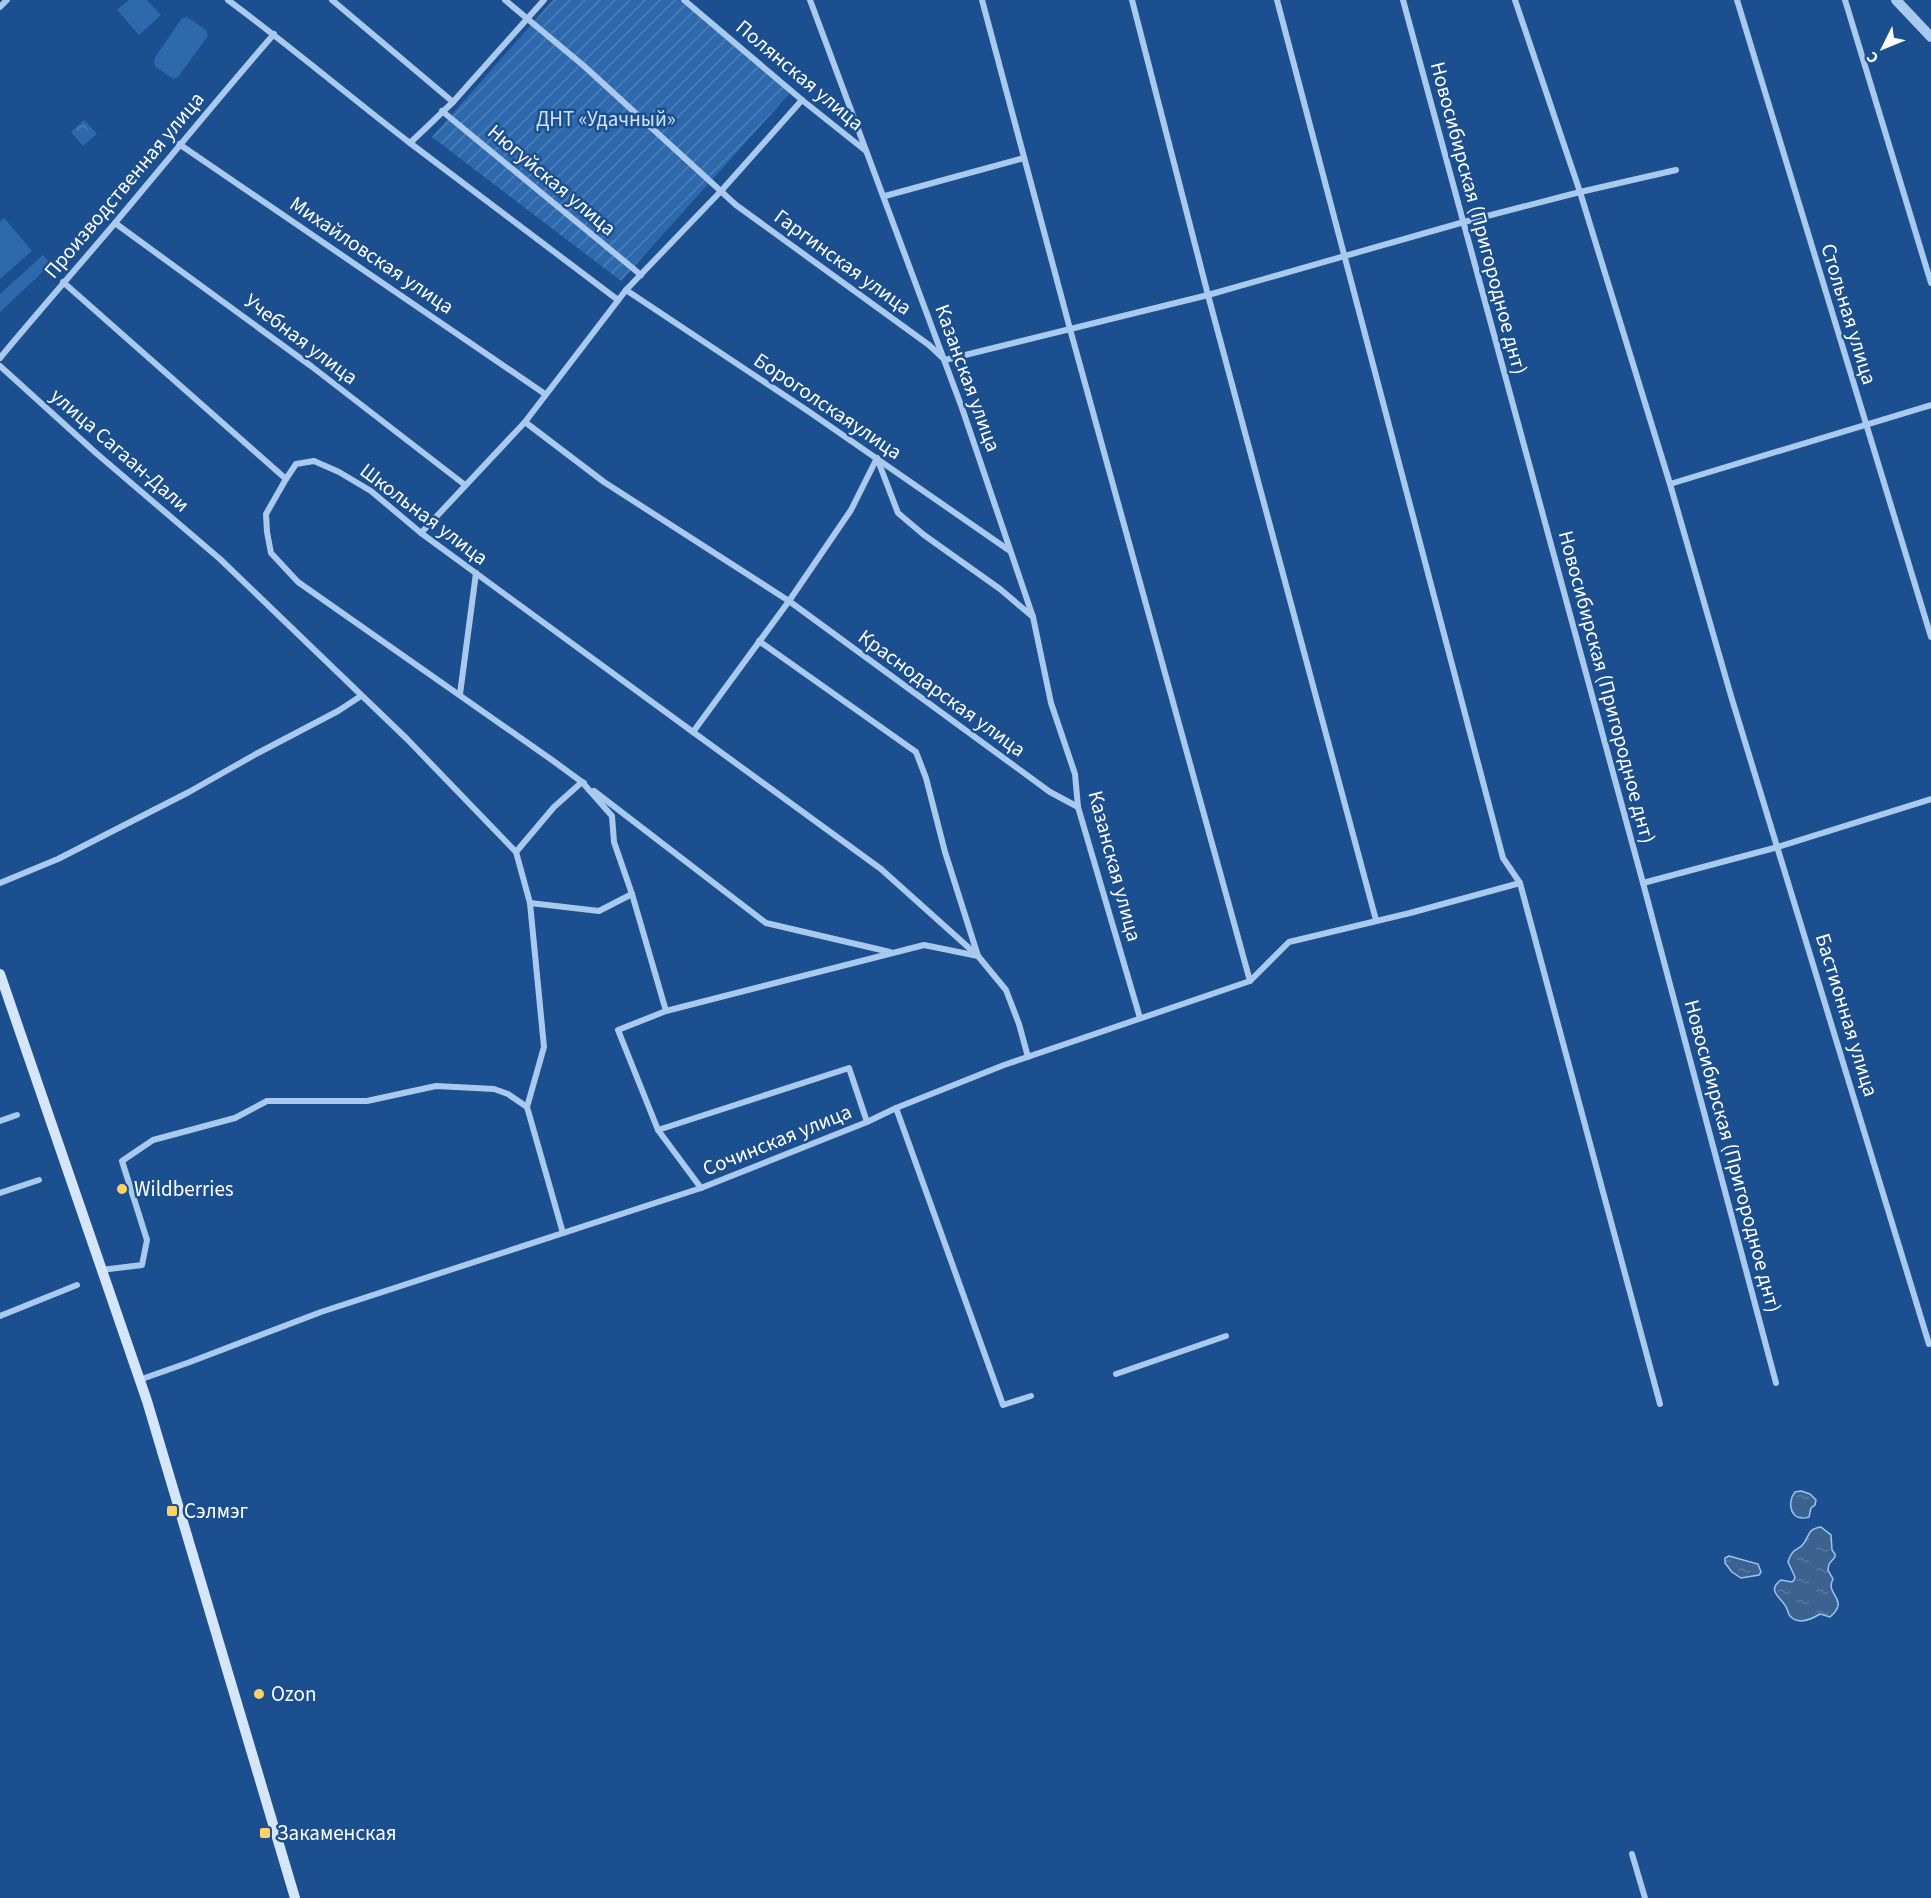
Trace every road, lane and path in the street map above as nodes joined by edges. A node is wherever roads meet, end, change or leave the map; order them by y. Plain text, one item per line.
1 (7, 0) edge
2 (228, 0) edge
3 (332, 0) edge
4 (505, 0) edge
5 (544, 0) edge
6 (684, 0) edge
7 (810, 0) edge
8 (982, 0) edge
9 (1132, 0) edge
10 (1277, 0) edge
11 (1402, 0) edge
12 (1515, 0) edge
13 (1737, 0) edge
14 (1845, 0) edge
15 (1896, 0) edge
16 (0, 7) edge
17 (526, 19) junction
18 (274, 34) junction
19 (1931, 37) edge
20 (802, 100) junction
21 (453, 102) junction
22 (442, 111) junction
23 (411, 142) junction
24 (179, 144) junction
25 (867, 151) junction
26 (1024, 158) junction
27 (1676, 170) dead end
28 (722, 190) junction
29 (1580, 192) junction
30 (885, 196) junction
31 (1464, 222) junction
32 (115, 223) junction
33 (1344, 257) junction
34 (641, 275) junction
35 (63, 282) junction
36 (1931, 283) edge
37 (626, 290) junction
38 (1208, 295) junction
39 (618, 300) junction
40 (1070, 329) junction
41 (0, 358) edge
42 (945, 360) junction
43 (0, 366) edge
44 (545, 394) junction
45 (1931, 405) edge
46 (525, 422) junction
47 (1866, 424) junction
48 (878, 458) junction
49 (286, 479) junction
50 (1670, 484) junction
51 (465, 485) junction
52 (421, 533) junction
53 (1010, 551) junction
54 (476, 573) junction
55 (789, 601) junction
56 (1033, 617) junction
57 (1931, 637) edge
58 (759, 641) junction
59 (460, 694) junction
60 (361, 696) junction
61 (693, 732) junction
62 (582, 782) junction
63 (1931, 799) edge
64 (1078, 807) junction
65 (1778, 847) junction
66 (516, 852) junction
67 (1520, 883) junction
68 (1643, 883) junction
69 (0, 884) edge
70 (632, 894) junction
71 (530, 903) junction
72 (1376, 920) junction
73 (891, 953) junction
74 (978, 956) junction
75 (0, 974) edge
76 (1250, 981) junction
77 (666, 1011) junction
78 (1140, 1018) junction
79 (1028, 1057) junction
80 (526, 1107) junction
81 (896, 1108) junction
82 (17, 1114) dead end
83 (0, 1121) edge
84 (867, 1122) junction
85 (658, 1130) junction
86 (39, 1180) dead end
87 (701, 1188) junction
88 (0, 1192) edge
89 (563, 1233) junction
90 (101, 1270) junction
91 (77, 1285) dead end
92 (0, 1316) edge
93 (1226, 1336) dead end
94 (1929, 1344) dead end
95 (1116, 1374) dead end
96 (139, 1380) junction
97 (1776, 1383) dead end
98 (1031, 1396) dead end
99 (1660, 1404) dead end
100 (1632, 1854) dead end
101 (295, 1898) edge
102 (1645, 1898) edge

1 - 16 street
2 - 18 street
3 - 21 street
4 - 17 street, Гаргинская улица
5 - 17 street
6 - 20 street, Полянская улица
7 - 25 street, Казанская улица
8 - 26 street
9 - 38 street
10 - 33 street
11 - 31 street, Новосибирская (Пригородное днт)
12 - 29 street, Бастионная улица
13 - 47 street, Стольная улица
14 - 36 street
15 - 19 street
17 - 21 street
17 - 28 street, Гаргинская улица
18 - 23 street
18 - 24 street, Производственная улица
20 - 25 street, Полянская улица
20 - 28 street
21 - 22 street
22 - 23 street
22 - 34 street, Нюгуйская улица
23 - 39 street
24 - 32 street, Производственная улица
24 - 44 street, Михайловская улица
25 - 30 street, Казанская улица
26 - 30 street
26 - 40 street
27 - 29 street
28 - 34 street
28 - 42 street, Гаргинская улица
29 - 31 street
29 - 50 street, Бастионная улица
30 - 42 street, Казанская улица
31 - 33 street
31 - 68 street, Новосибирская (Пригородное днт)
32 - 35 street, Производственная улица
32 - 51 street, Учебная улица
33 - 38 street
33 - 67 street
34 - 37 street
35 - 41 street, Производственная улица
35 - 49 street
37 - 39 street
37 - 48 street, Бороголскаяулица
38 - 40 street
38 - 72 street
39 - 44 street
40 - 42 street
40 - 76 street
42 - 53 street, Казанская улица
43 - 60 street, улица Сагаан-Дали
44 - 46 street
45 - 47 street
46 - 51 street
46 - 55 street
47 - 50 street
47 - 57 street, Стольная улица
48 - 53 street, Бороголскаяулица
48 - 55 street
48 - 56 street
49 - 52 street, Школьная улица
49 - 59 street
50 - 65 street, Бастионная улица
51 - 52 street
52 - 54 street, Школьная улица
53 - 56 street, Казанская улица
54 - 59 street
54 - 61 street, Школьная улица
55 - 58 street
55 - 64 street, Краснодарская улица
56 - 64 street, Казанская улица
58 - 61 street
58 - 74 street
59 - 62 street
60 - 66 street, улица Сагаан-Дали
60 - 69 street
61 - 74 street, Школьная улица
62 - 66 street
62 - 70 street
62 - 73 street
63 - 65 street
64 - 78 street, Казанская улица
65 - 68 street
65 - 94 street, Бастионная улица
66 - 71 street
67 - 72 street
67 - 99 street
68 - 97 street, Новосибирская (Пригородное днт)
70 - 71 street
70 - 77 street
71 - 80 street
72 - 76 street
73 - 74 street
73 - 77 street
74 - 79 street
75 - 90 main road
76 - 78 street
77 - 85 street
78 - 79 street
79 - 81 street
80 - 89 street
80 - 90 street
81 - 84 street
81 - 98 street
82 - 83 street
84 - 85 street, Сочинская улица
84 - 87 street, Сочинская улица
85 - 87 street
86 - 88 street
87 - 89 street, Сочинская улица
89 - 96 street, Сочинская улица
90 - 96 main road
91 - 92 street
93 - 95 street
96 - 101 main road
100 - 102 street

